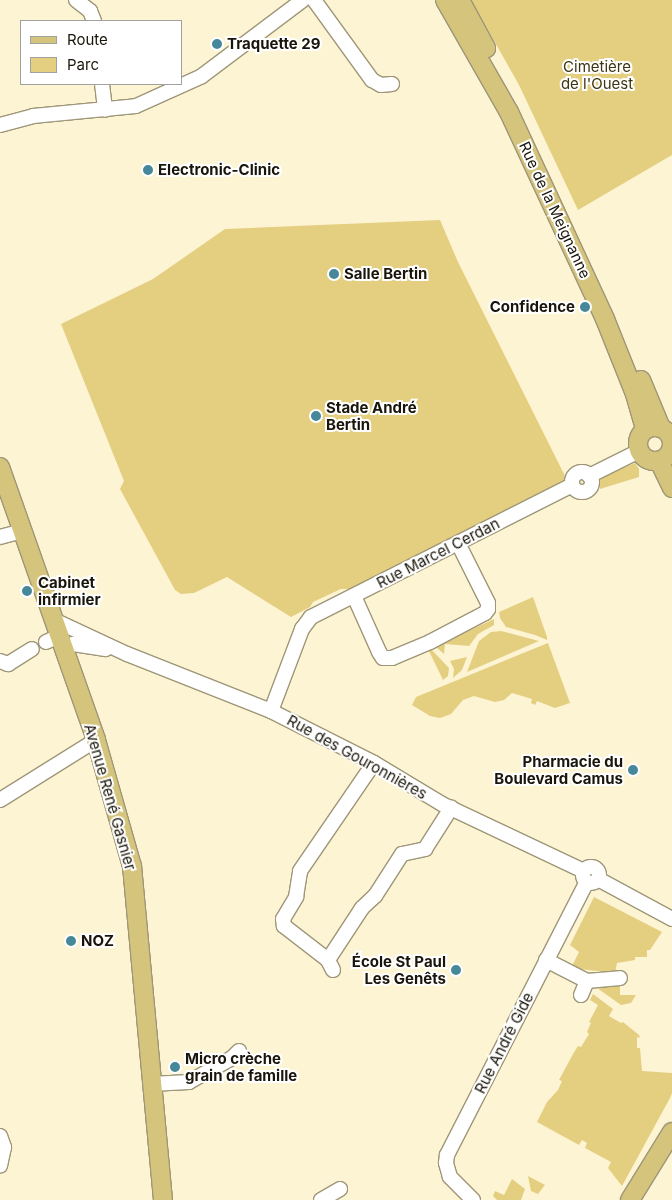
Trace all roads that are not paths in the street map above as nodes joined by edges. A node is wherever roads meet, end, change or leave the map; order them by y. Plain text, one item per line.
1 (76, 0) edge
2 (304, 0) edge
3 (314, 0) edge
4 (445, 0) edge
5 (460, 0) edge
6 (94, 20) edge
7 (392, 84) dead end
8 (102, 85) edge
9 (105, 110) junction
10 (0, 125) edge
11 (664, 442) edge
12 (639, 451) joint
13 (0, 467) edge
14 (672, 488) edge
15 (22, 531) junction
16 (0, 537) edge
17 (458, 543) junction
18 (354, 596) junction
19 (56, 637) junction
20 (32, 649) dead end
21 (127, 654) junction
22 (0, 661) edge
23 (271, 711) junction
24 (96, 740) junction
25 (374, 763) junction
26 (0, 800) edge
27 (451, 808) junction
28 (589, 877) junction
29 (672, 919) edge
30 (546, 960) junction
31 (620, 978) dead end
32 (587, 981) junction
33 (581, 996) dead end
34 (239, 1051) dead end
35 (152, 1084) junction
36 (672, 1132) edge
37 (0, 1136) edge
38 (0, 1166) edge
39 (340, 1189) dead end
40 (465, 1198) edge
41 (163, 1200) edge
42 (322, 1200) edge
43 (630, 1200) edge

1 - 6 street
2 - 9 street
3 - 7 street
4 - 11 main road, Rue de la Meignanne
5 - 11 main road, Rue de la Meignanne
8 - 9 street
9 - 10 street
11 - 12 main road
11 - 14 main road, Rue de la Meignanne
12 - 17 street, Rue Marcel Cerdan
13 - 15 main road, Avenue René Gasnier
15 - 16 street
15 - 19 main road, Avenue René Gasnier
17 - 18 street, Rue Marcel Cerdan
17 - 18 street
18 - 23 street, Rue Marcel Cerdan
19 - 21 street, Rue des Gouronnières
19 - 21 street, Rue des Gouronnières
19 - 24 main road, Avenue René Gasnier
20 - 22 street
21 - 23 street, Rue des Gouronnières
23 - 25 street, Rue des Gouronnières
24 - 26 street
24 - 35 main road, Avenue René Gasnier
25 - 27 street, Rue des Gouronnières
25 - 27 street
27 - 28 street, Rue des Gouronnières
28 - 29 street, Rue des Gouronnières
28 - 30 street, Rue André Gide
30 - 32 street
30 - 40 street, Rue André Gide
31 - 32 street
32 - 33 street
34 - 35 street
35 - 41 main road, Avenue René Gasnier
36 - 43 main road
37 - 38 street
39 - 42 street

